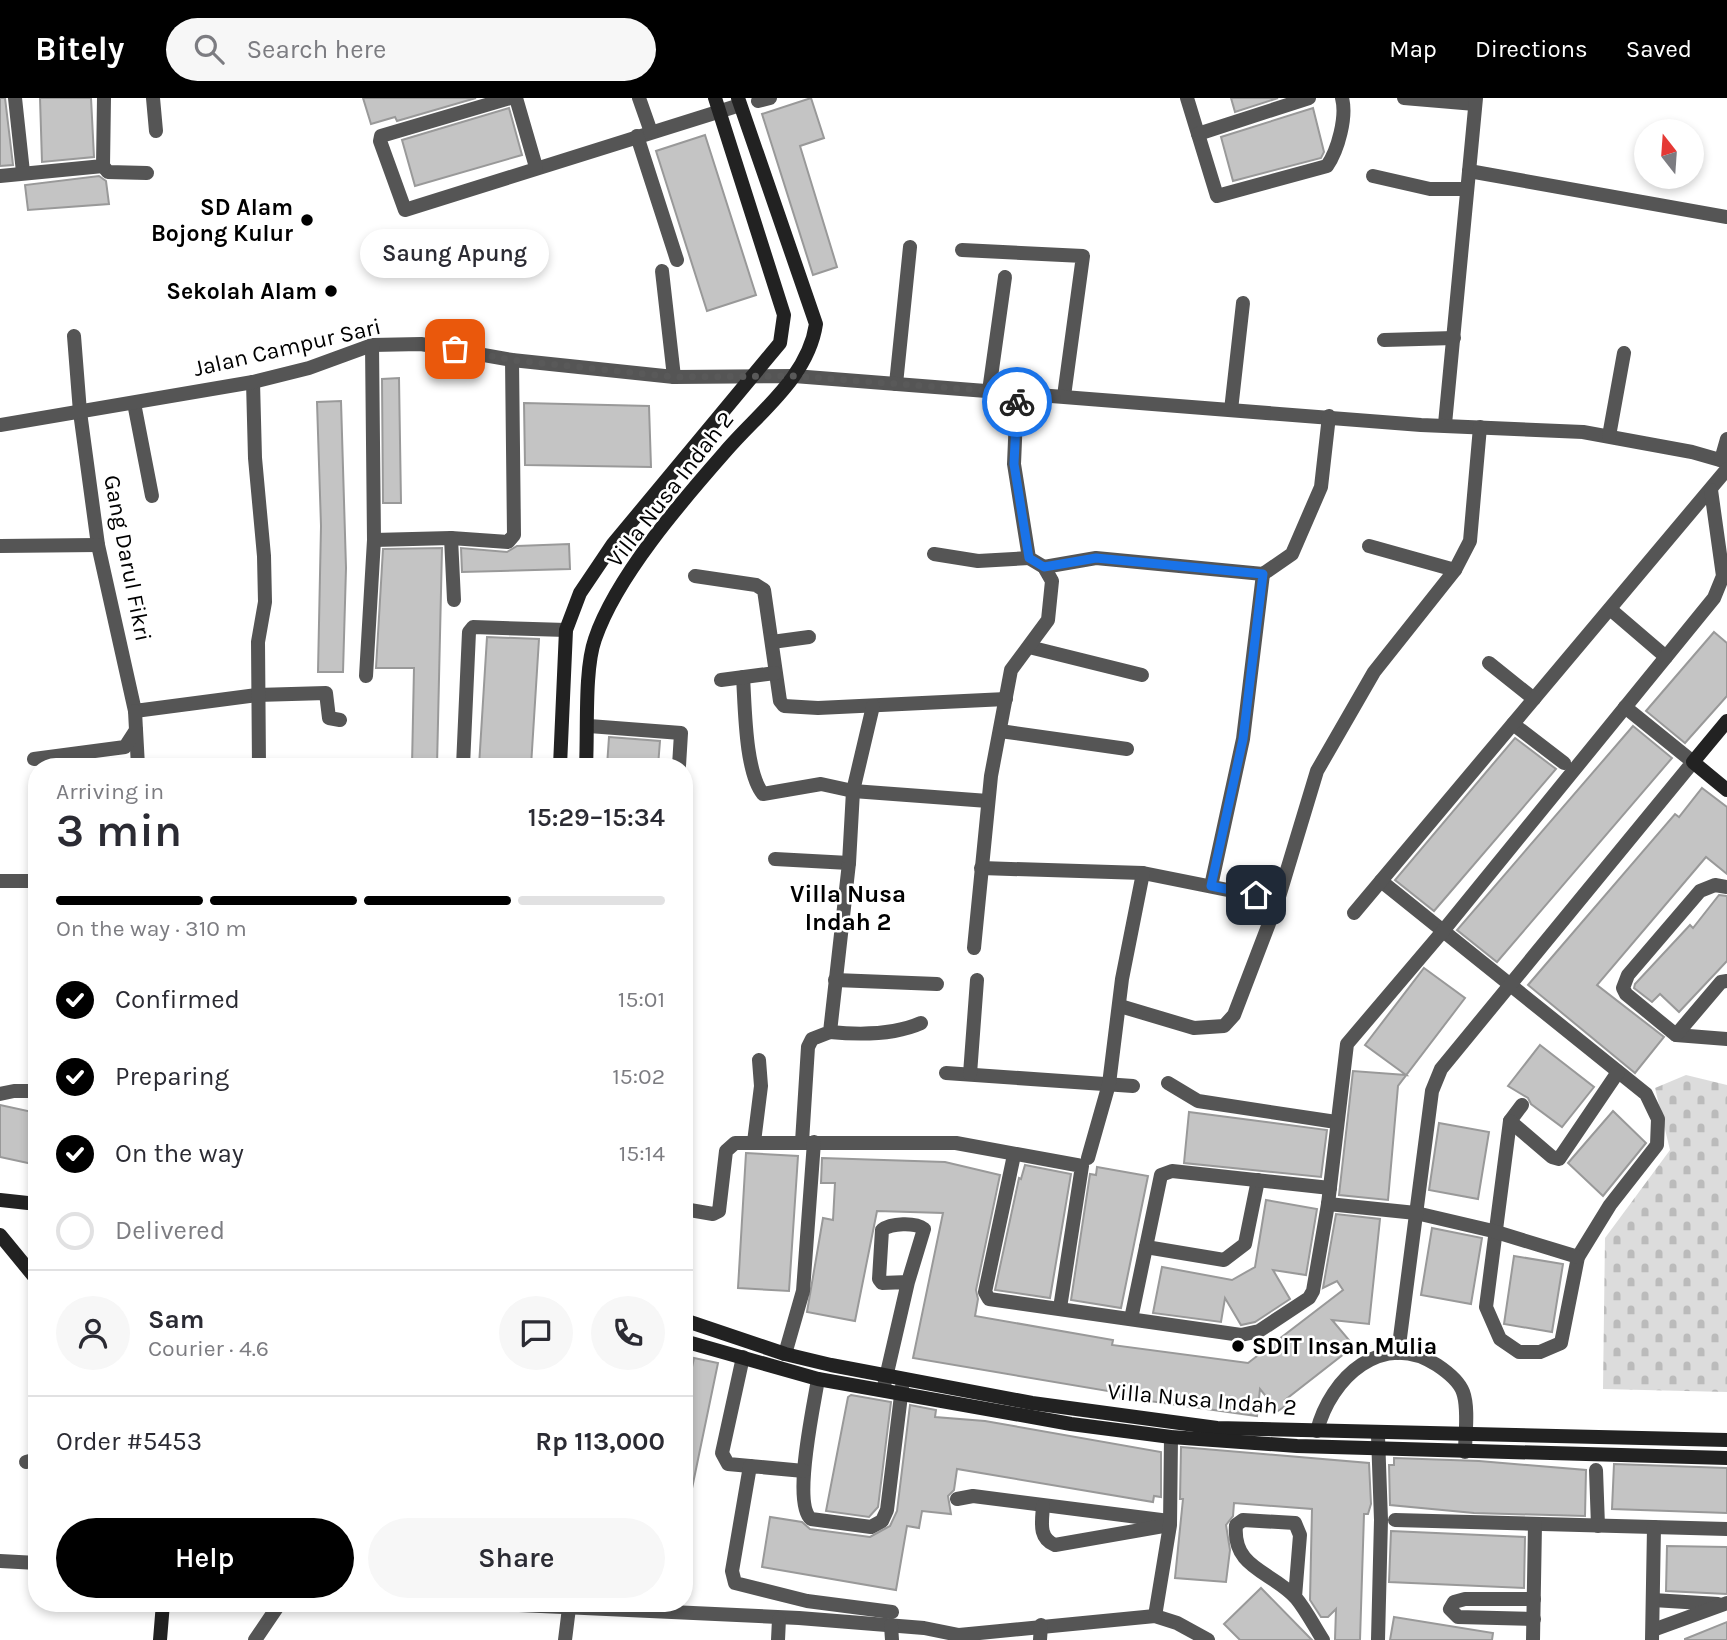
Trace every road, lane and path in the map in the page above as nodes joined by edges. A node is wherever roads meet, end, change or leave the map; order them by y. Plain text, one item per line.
1 (15, 98) edge
2 (104, 98) edge
3 (153, 98) edge
4 (510, 98) edge
5 (516, 98) edge
6 (639, 98) edge
7 (1187, 98) edge
8 (1309, 98) edge
9 (1342, 98) edge
10 (1404, 98) edge
11 (1475, 101) edge
12 (739, 102) edge
13 (717, 105) edge
14 (156, 131) dead end
15 (644, 134) junction
16 (1198, 134) junction
17 (103, 166) junction
18 (536, 167) junction
19 (1469, 171) junction
20 (23, 172) junction
21 (147, 173) dead end
22 (0, 176) edge
23 (1373, 176) dead end
24 (1467, 189) junction
25 (1727, 218) edge
26 (910, 247) dead end
27 (962, 250) dead end
28 (677, 260) dead end
29 (662, 271) dead end
30 (1005, 277) dead end
31 (1243, 303) dead end
32 (75, 336) dead end
33 (1454, 338) junction
34 (1384, 340) dead end
35 (372, 345) junction
36 (1624, 353) dead end
37 (512, 360) junction
38 (794, 376) junction
39 (674, 377) junction
40 (752, 377) junction
41 (253, 382) junction
42 (897, 384) junction
43 (989, 391) junction
44 (1017, 393) junction
45 (1064, 396) junction
46 (134, 403) junction
47 (1231, 410) junction
48 (80, 412) junction
49 (1329, 416) junction
50 (1445, 424) junction
51 (0, 425) edge
52 (1480, 427) junction
53 (1609, 436) junction
54 (1727, 439) edge
55 (1725, 464) edge
56 (1711, 490) junction
57 (152, 496) dead end
58 (451, 538) junction
59 (374, 540) junction
60 (98, 545) junction
61 (0, 546) edge
62 (1369, 546) dead end
63 (934, 554) dead end
64 (1029, 558) junction
65 (1044, 567) junction
66 (1455, 570) junction
67 (1263, 574) junction
68 (695, 576) dead end
69 (454, 600) dead end
70 (1610, 609) junction
71 (566, 630) junction
72 (809, 637) dead end
73 (772, 642) junction
74 (1029, 648) junction
75 (1666, 657) junction
76 (1489, 663) dead end
77 (775, 673) junction
78 (1142, 675) dead end
79 (366, 676) dead end
80 (743, 677) junction
81 (721, 680) dead end
82 (257, 695) junction
83 (1006, 699) junction
84 (1534, 699) junction
85 (873, 706) junction
86 (1625, 707) junction
87 (135, 711) junction
88 (340, 720) dead end
89 (1727, 721) edge
90 (1513, 724) junction
91 (589, 726) junction
92 (136, 730) junction
93 (1000, 731) junction
94 (1127, 749) dead end
95 (42, 758) edge
96 (138, 758) edge
97 (259, 758) edge
98 (463, 758) edge
99 (560, 758) edge
100 (587, 758) edge
101 (679, 758) edge
102 (1693, 762) junction
103 (1564, 763) dead end
104 (1727, 790) edge
105 (853, 791) junction
106 (988, 800) junction
107 (775, 859) dead end
108 (849, 863) junction
109 (981, 868) junction
110 (1143, 873) junction
111 (0, 881) edge
112 (28, 881) edge
113 (1381, 881) junction
114 (1211, 886) junction
115 (1727, 887) edge
116 (1278, 900) junction
117 (1354, 913) dead end
118 (1443, 931) junction
119 (974, 948) dead end
120 (835, 980) junction
121 (977, 980) dead end
122 (1727, 981) edge
123 (937, 984) dead end
124 (1510, 985) junction
125 (1120, 1006) junction
126 (921, 1023) dead end
127 (830, 1032) junction
128 (1676, 1035) junction
129 (1727, 1039) edge
130 (759, 1060) dead end
131 (1618, 1072) junction
132 (946, 1073) dead end
133 (970, 1074) junction
134 (1168, 1083) dead end
135 (1109, 1084) junction
136 (1133, 1086) dead end
137 (28, 1091) edge
138 (0, 1094) edge
139 (1522, 1105) dead end
140 (1510, 1121) junction
141 (1336, 1122) junction
142 (754, 1142) junction
143 (808, 1142) junction
144 (1014, 1155) junction
145 (1085, 1162) junction
146 (1258, 1180) junction
147 (1330, 1188) junction
148 (0, 1200) edge
149 (28, 1203) edge
150 (1328, 1204) junction
151 (693, 1211) edge
152 (1416, 1213) junction
153 (1493, 1231) junction
154 (0, 1235) edge
155 (1146, 1247) junction
156 (1578, 1257) junction
157 (28, 1269) edge
158 (908, 1282) junction
159 (1060, 1307) junction
160 (1131, 1319) junction
161 (693, 1323) edge
162 (693, 1343) edge
163 (1398, 1353) junction
164 (785, 1354) junction
165 (743, 1357) junction
166 (888, 1376) junction
167 (818, 1379) junction
168 (902, 1387) junction
169 (883, 1391) junction
170 (1317, 1431) junction
171 (1379, 1432) junction
172 (1465, 1433) junction
173 (1171, 1437) junction
174 (1596, 1439) junction
175 (1727, 1440) edge
176 (1376, 1448) junction
177 (1465, 1452) junction
178 (1727, 1458) edge
179 (1596, 1463) junction
180 (750, 1466) junction
181 (804, 1471) junction
182 (957, 1499) dead end
183 (1043, 1506) junction
184 (1395, 1520) dead end
185 (1170, 1523) junction
186 (1535, 1524) junction
187 (1598, 1526) junction
188 (1654, 1527) junction
189 (1727, 1529) edge
190 (0, 1561) edge
191 (28, 1563) edge
192 (1295, 1597) junction
193 (1534, 1599) junction
194 (1653, 1600) junction
195 (1725, 1604) edge
196 (693, 1610) edge
197 (162, 1612) edge
198 (273, 1612) edge
199 (568, 1612) edge
200 (1155, 1616) junction
201 (779, 1619) junction
202 (1534, 1619) junction
203 (892, 1626) edge
204 (1040, 1632) edge
205 (1652, 1635) edge
206 (959, 1638) edge
207 (160, 1640) edge
208 (255, 1640) edge
209 (565, 1640) edge
210 (778, 1640) edge
211 (1208, 1640) edge
212 (1323, 1640) edge
213 (1378, 1640) edge
214 (1533, 1640) edge

1 - 20 street
2 - 17 street
3 - 14 street
4 - 18 street
5 - 18 street
6 - 15 street
7 - 16 street
8 - 16 street
9 - 16 street
10 - 11 street
11 - 19 street
12 - 13 street
12 - 38 main road, Villa Nusa Indah 2
13 - 15 street
13 - 40 main road, Villa Nusa Indah 2
15 - 18 street
15 - 28 street
17 - 20 street
17 - 21 street
19 - 24 street
19 - 25 street
20 - 22 street
23 - 24 street
24 - 33 street
26 - 42 street
27 - 45 street
29 - 39 street
30 - 43 street
31 - 47 street
32 - 48 street, Gang Darul Fikri
33 - 34 street
33 - 50 street
35 - 37 street, Jalan Campur Sari
35 - 41 street, Jalan Campur Sari
35 - 59 street
36 - 53 street
37 - 39 street, Jalan Campur Sari
37 - 58 street
38 - 40 street, Jalan Campur Sari
38 - 42 street, Jalan Campur Sari
38 - 91 main road, Villa Nusa Indah 2
39 - 40 street, Jalan Campur Sari
40 - 71 main road, Villa Nusa Indah 2
41 - 46 street, Jalan Campur Sari
41 - 82 street
42 - 43 street, Jalan Campur Sari
43 - 44 street, Jalan Campur Sari
44 - 45 street, Jalan Campur Sari
44 - 64 street
45 - 47 street, Jalan Campur Sari
46 - 48 street, Jalan Campur Sari
46 - 57 street
47 - 49 street, Jalan Campur Sari
48 - 51 street, Jalan Campur Sari
48 - 60 street, Gang Darul Fikri
49 - 50 street, Jalan Campur Sari
49 - 67 street
50 - 52 street, Jalan Campur Sari
52 - 53 street, Jalan Campur Sari
52 - 66 street
53 - 55 street, Jalan Campur Sari
54 - 55 street
55 - 56 street
56 - 70 street
56 - 75 street
58 - 59 street
58 - 69 street
59 - 79 street
60 - 61 street
60 - 87 street, Gang Darul Fikri
62 - 66 street
63 - 64 street
64 - 65 street
65 - 67 street
65 - 74 street
66 - 116 street
67 - 114 street
68 - 73 street
70 - 75 street
70 - 84 street
71 - 98 street
71 - 99 main road, Villa Nusa Indah 2
72 - 73 street
73 - 77 street
74 - 78 street
74 - 83 street
75 - 86 street
76 - 84 street
77 - 80 street
77 - 85 street
80 - 81 street
80 - 105 street
82 - 87 street
82 - 88 street
82 - 97 street
83 - 85 street
83 - 93 street
84 - 90 street
85 - 105 street
86 - 102 street
86 - 118 street
87 - 92 street, Gang Darul Fikri
89 - 102 main road
90 - 103 street
90 - 113 street
91 - 100 main road, Villa Nusa Indah 2
91 - 101 street
92 - 95 street
92 - 96 street, Gang Darul Fikri
93 - 94 street
93 - 106 street
102 - 104 main road
102 - 124 street
105 - 106 street
105 - 108 street
106 - 109 street
107 - 108 street
108 - 120 street
109 - 110 street
109 - 119 street
110 - 114 street
110 - 125 street
111 - 112 street
113 - 117 street
113 - 118 street
114 - 116 street
115 - 128 street
116 - 125 street
118 - 124 street
118 - 141 street
120 - 123 street
120 - 127 street
121 - 133 street
122 - 128 street
124 - 131 street
124 - 152 street
125 - 135 street
126 - 127 street
127 - 143 street
128 - 129 street
130 - 142 street
131 - 140 street
131 - 156 street
132 - 133 street
133 - 135 street
134 - 141 street
135 - 136 street
135 - 145 street
137 - 138 street
139 - 140 street
140 - 153 street
141 - 147 street
142 - 143 street
142 - 151 street
143 - 144 street
143 - 164 street
144 - 145 street
144 - 159 street
145 - 159 street
146 - 147 street
146 - 155 street
146 - 155 street
147 - 150 street
148 - 149 main road
150 - 152 street
150 - 160 street
152 - 153 street
152 - 163 street
153 - 156 street
153 - 156 street
154 - 157 main road
155 - 160 street
158 - 158 street
158 - 166 street
159 - 160 street
161 - 164 main road, Villa Nusa Indah 2
162 - 165 main road, Villa Nusa Indah 2
163 - 170 street
163 - 172 street
164 - 166 main road, Villa Nusa Indah 2
165 - 167 main road, Villa Nusa Indah 2
165 - 180 street
166 - 168 main road, Villa Nusa Indah 2
166 - 169 street
167 - 169 main road, Villa Nusa Indah 2
167 - 181 street
168 - 169 main road, Villa Nusa Indah 2
168 - 170 main road, Villa Nusa Indah 2
168 - 173 main road, Villa Nusa Indah 2
168 - 181 street
170 - 171 main road, Villa Nusa Indah 2
171 - 172 main road, Villa Nusa Indah 2
171 - 176 street
172 - 174 main road, Villa Nusa Indah 2
172 - 177 street
173 - 176 main road, Villa Nusa Indah 2
173 - 185 street
174 - 175 main road, Villa Nusa Indah 2
174 - 179 street
176 - 177 main road, Villa Nusa Indah 2
176 - 213 street
177 - 179 main road, Villa Nusa Indah 2
178 - 179 main road, Villa Nusa Indah 2
179 - 187 street
180 - 181 street
180 - 203 street
182 - 183 street
183 - 185 street
183 - 185 street
184 - 186 street
185 - 200 street
186 - 187 street
186 - 193 street
187 - 188 street
188 - 189 street
188 - 194 street
190 - 191 street
192 - 192 street
192 - 212 street
193 - 202 street
193 - 202 street
194 - 195 street
194 - 205 street
195 - 205 street
196 - 201 street
197 - 207 main road
198 - 208 street
199 - 209 street
200 - 204 street
200 - 211 street
201 - 203 street
201 - 210 street
202 - 214 street
203 - 206 street
204 - 206 street

